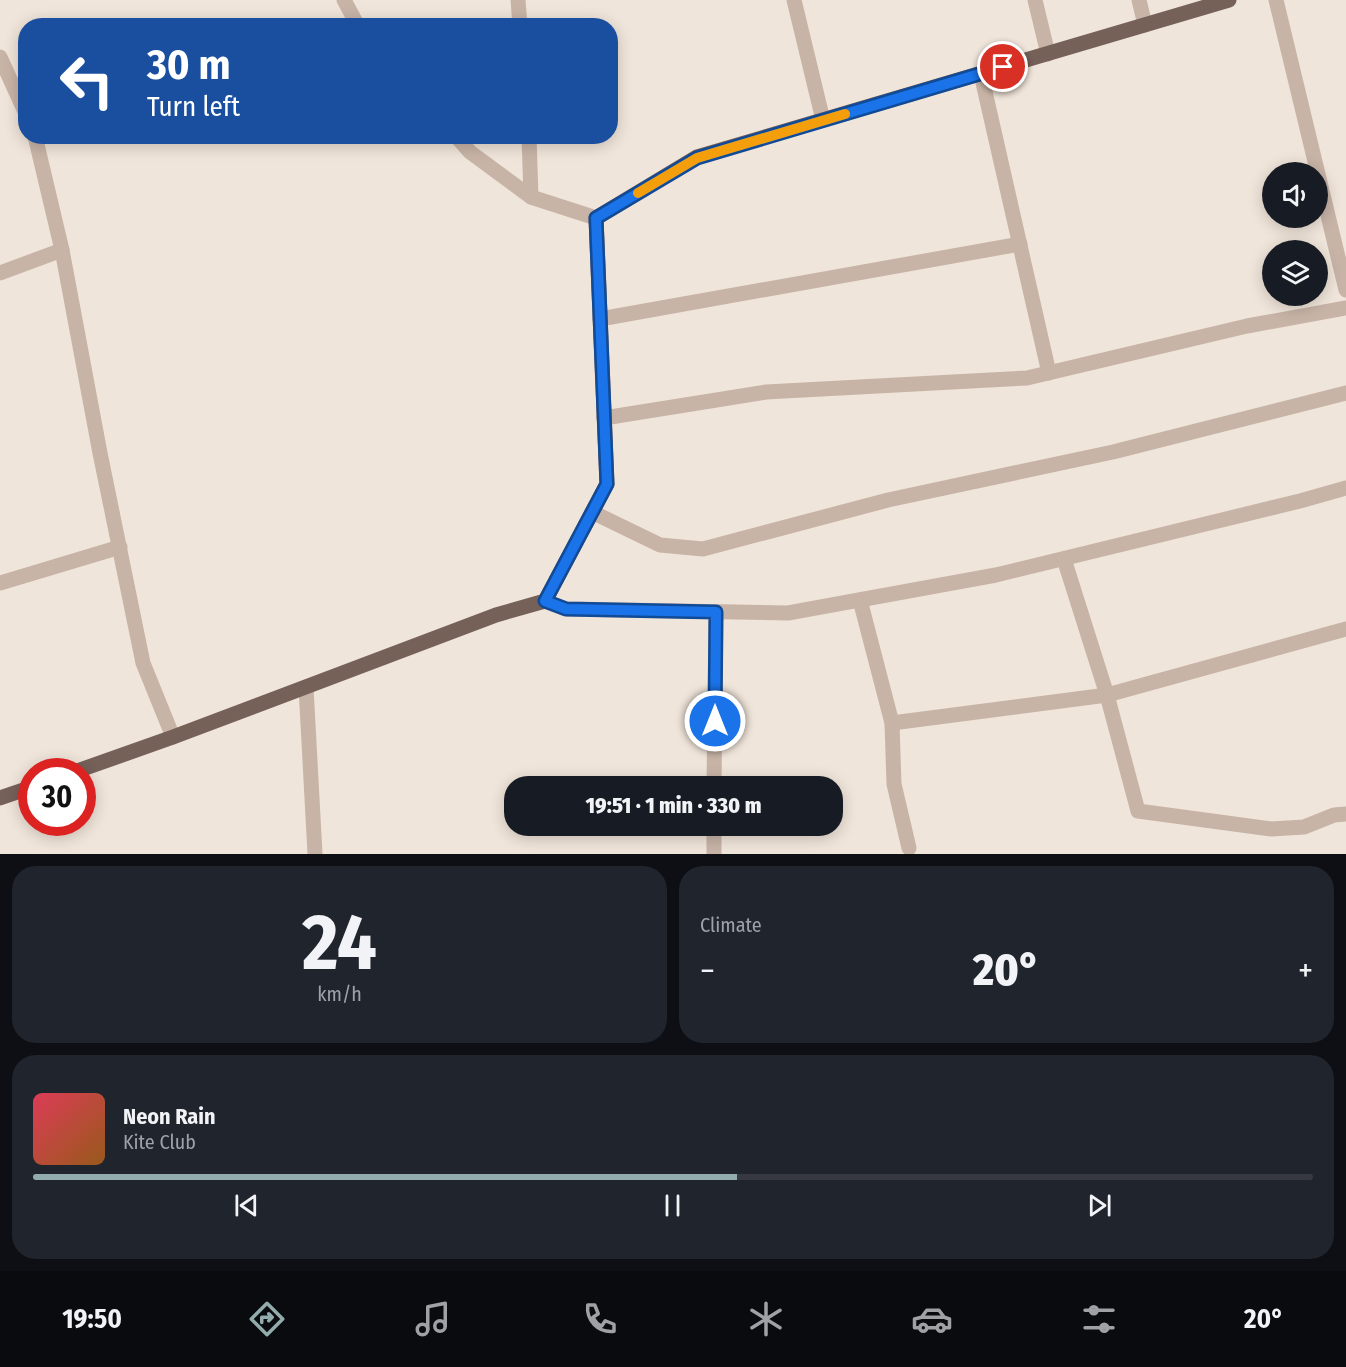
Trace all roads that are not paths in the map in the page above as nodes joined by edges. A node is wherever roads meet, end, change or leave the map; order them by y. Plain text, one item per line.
1 (344, 0) edge
2 (518, 0) edge
3 (794, 0) edge
4 (1035, 0) edge
5 (1140, 0) edge
6 (1229, 0) edge
7 (1275, 0) edge
8 (354, 18) edge
9 (519, 18) edge
10 (1145, 25) junction
11 (1048, 54) junction
12 (0, 57) edge
13 (981, 74) junction
14 (18, 96) edge
15 (822, 120) junction
16 (37, 144) edge
17 (463, 144) edge
18 (529, 144) edge
19 (531, 197) junction
20 (596, 218) junction
21 (1020, 244) junction
22 (62, 250) junction
23 (0, 273) edge
24 (1346, 290) edge
25 (1346, 308) edge
26 (600, 319) junction
27 (1049, 373) junction
28 (1346, 393) edge
29 (604, 418) junction
30 (1346, 488) edge
31 (592, 512) junction
32 (120, 547) junction
33 (1064, 558) junction
34 (0, 583) edge
35 (860, 600) junction
36 (545, 601) junction
37 (716, 612) junction
38 (1346, 629) edge
39 (306, 687) junction
40 (1107, 695) junction
41 (892, 723) junction
42 (173, 737) junction
43 (96, 764) edge
44 (714, 776) edge
45 (18, 792) edge
46 (0, 798) edge
47 (1346, 814) edge
48 (714, 836) edge
49 (909, 848) dead end
50 (315, 854) edge
51 (714, 854) edge

1 - 8 street
2 - 9 street
3 - 15 street
4 - 11 street
5 - 10 street
6 - 10 main road
7 - 24 street
10 - 11 main road
11 - 13 main road
12 - 14 street
13 - 15 main road
13 - 21 street
15 - 20 main road
16 - 22 street
17 - 19 street
18 - 19 street
19 - 20 street
20 - 26 main road
21 - 26 street
21 - 27 street
22 - 23 street
22 - 32 street
25 - 27 street
26 - 29 main road
27 - 29 street
28 - 31 street
29 - 31 main road
30 - 33 street
31 - 36 main road
32 - 34 street
32 - 42 street
33 - 35 street
33 - 40 street
35 - 37 street
35 - 41 street
36 - 37 street
36 - 39 main road
37 - 44 street
38 - 40 street
39 - 42 main road
39 - 50 street
40 - 41 street
40 - 47 street
41 - 49 street
42 - 43 main road
45 - 46 main road
48 - 51 street

